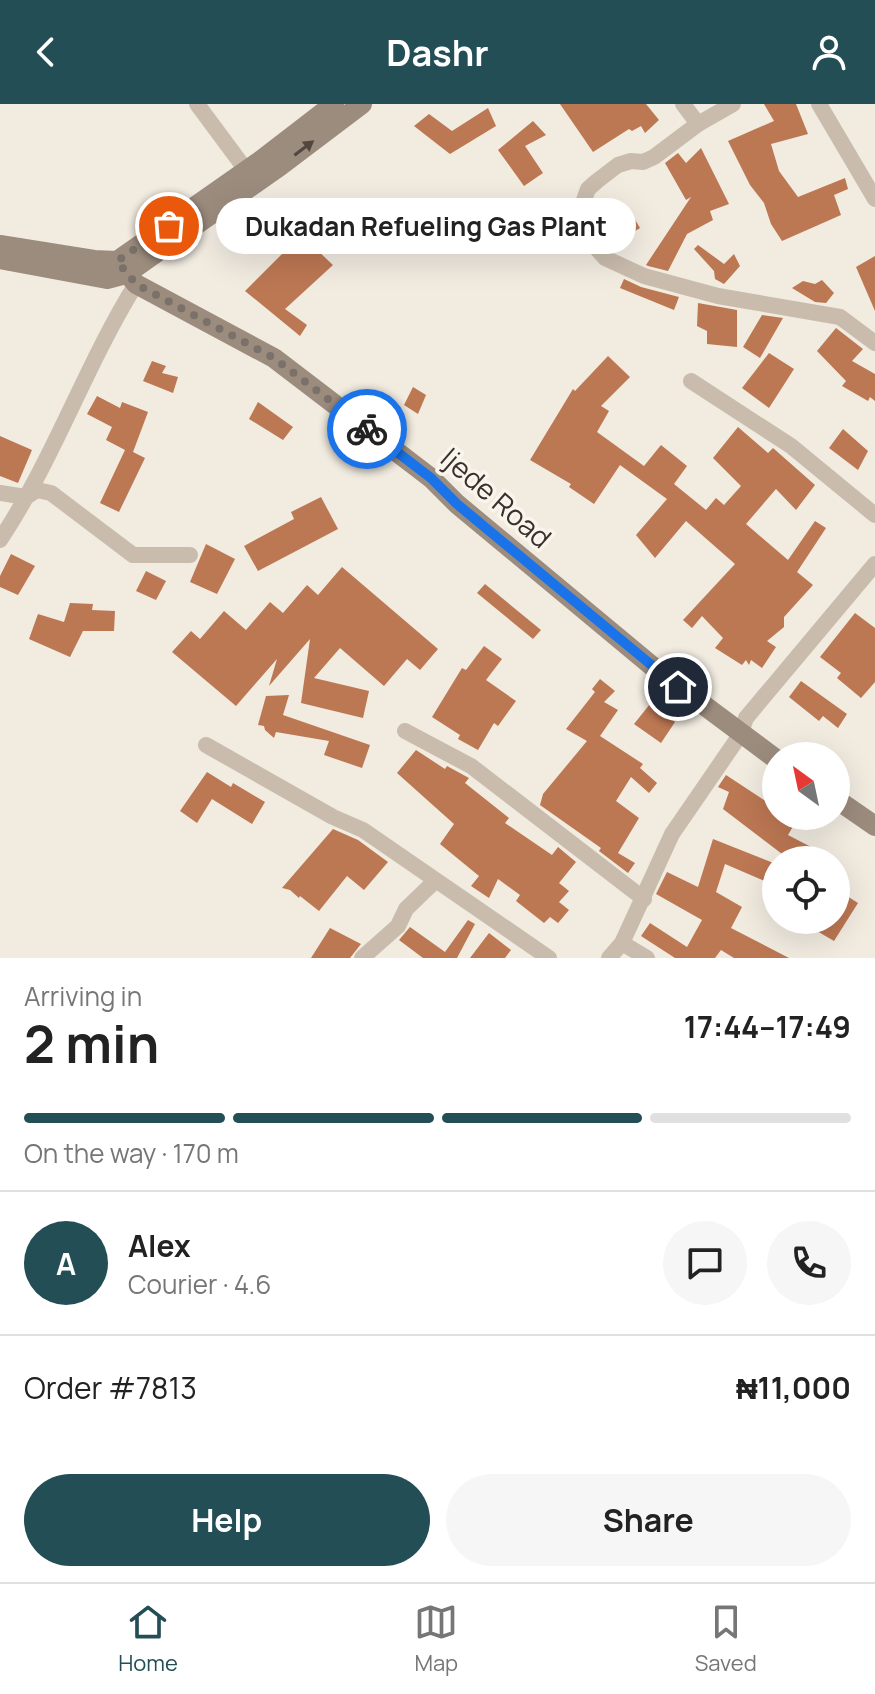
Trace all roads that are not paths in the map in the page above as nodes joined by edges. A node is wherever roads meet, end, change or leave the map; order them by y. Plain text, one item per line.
1 (197, 104) edge
2 (334, 104) edge
3 (362, 104) edge
4 (683, 104) edge
5 (733, 104) edge
6 (819, 104) edge
7 (698, 124) junction
8 (246, 170) junction
9 (875, 199) edge
10 (0, 245) edge
11 (0, 259) edge
12 (126, 273) junction
13 (875, 343) edge
14 (691, 381) dead end
15 (0, 493) edge
16 (26, 497) junction
17 (875, 515) edge
18 (0, 540) edge
19 (190, 555) dead end
20 (875, 564) edge
21 (405, 731) dead end
22 (740, 735) junction
23 (206, 745) dead end
24 (762, 750) edge
25 (850, 809) edge
26 (875, 826) edge
27 (435, 881) junction
28 (644, 899) junction
29 (622, 943) junction
30 (362, 958) edge
31 (549, 958) edge
32 (609, 958) edge
33 (647, 958) edge

1 - 8 street
2 - 8 main road
12 -> 3 main road
4 - 7 street
5 - 7 street
6 - 9 street
7 - 13 street
8 - 12 main road
10 - 12 main road, Ijede Road
11 - 12 main road
12 - 16 street
12 - 22 main road, Ijede Road
14 - 17 street
15 - 16 street
16 - 18 street
16 - 19 street
20 - 22 street
21 - 28 street
22 - 24 main road, Ijede Road
22 - 28 street
23 - 27 street
25 - 26 main road
27 - 30 street
27 - 31 street
28 - 29 street
29 - 32 street
29 - 33 street

